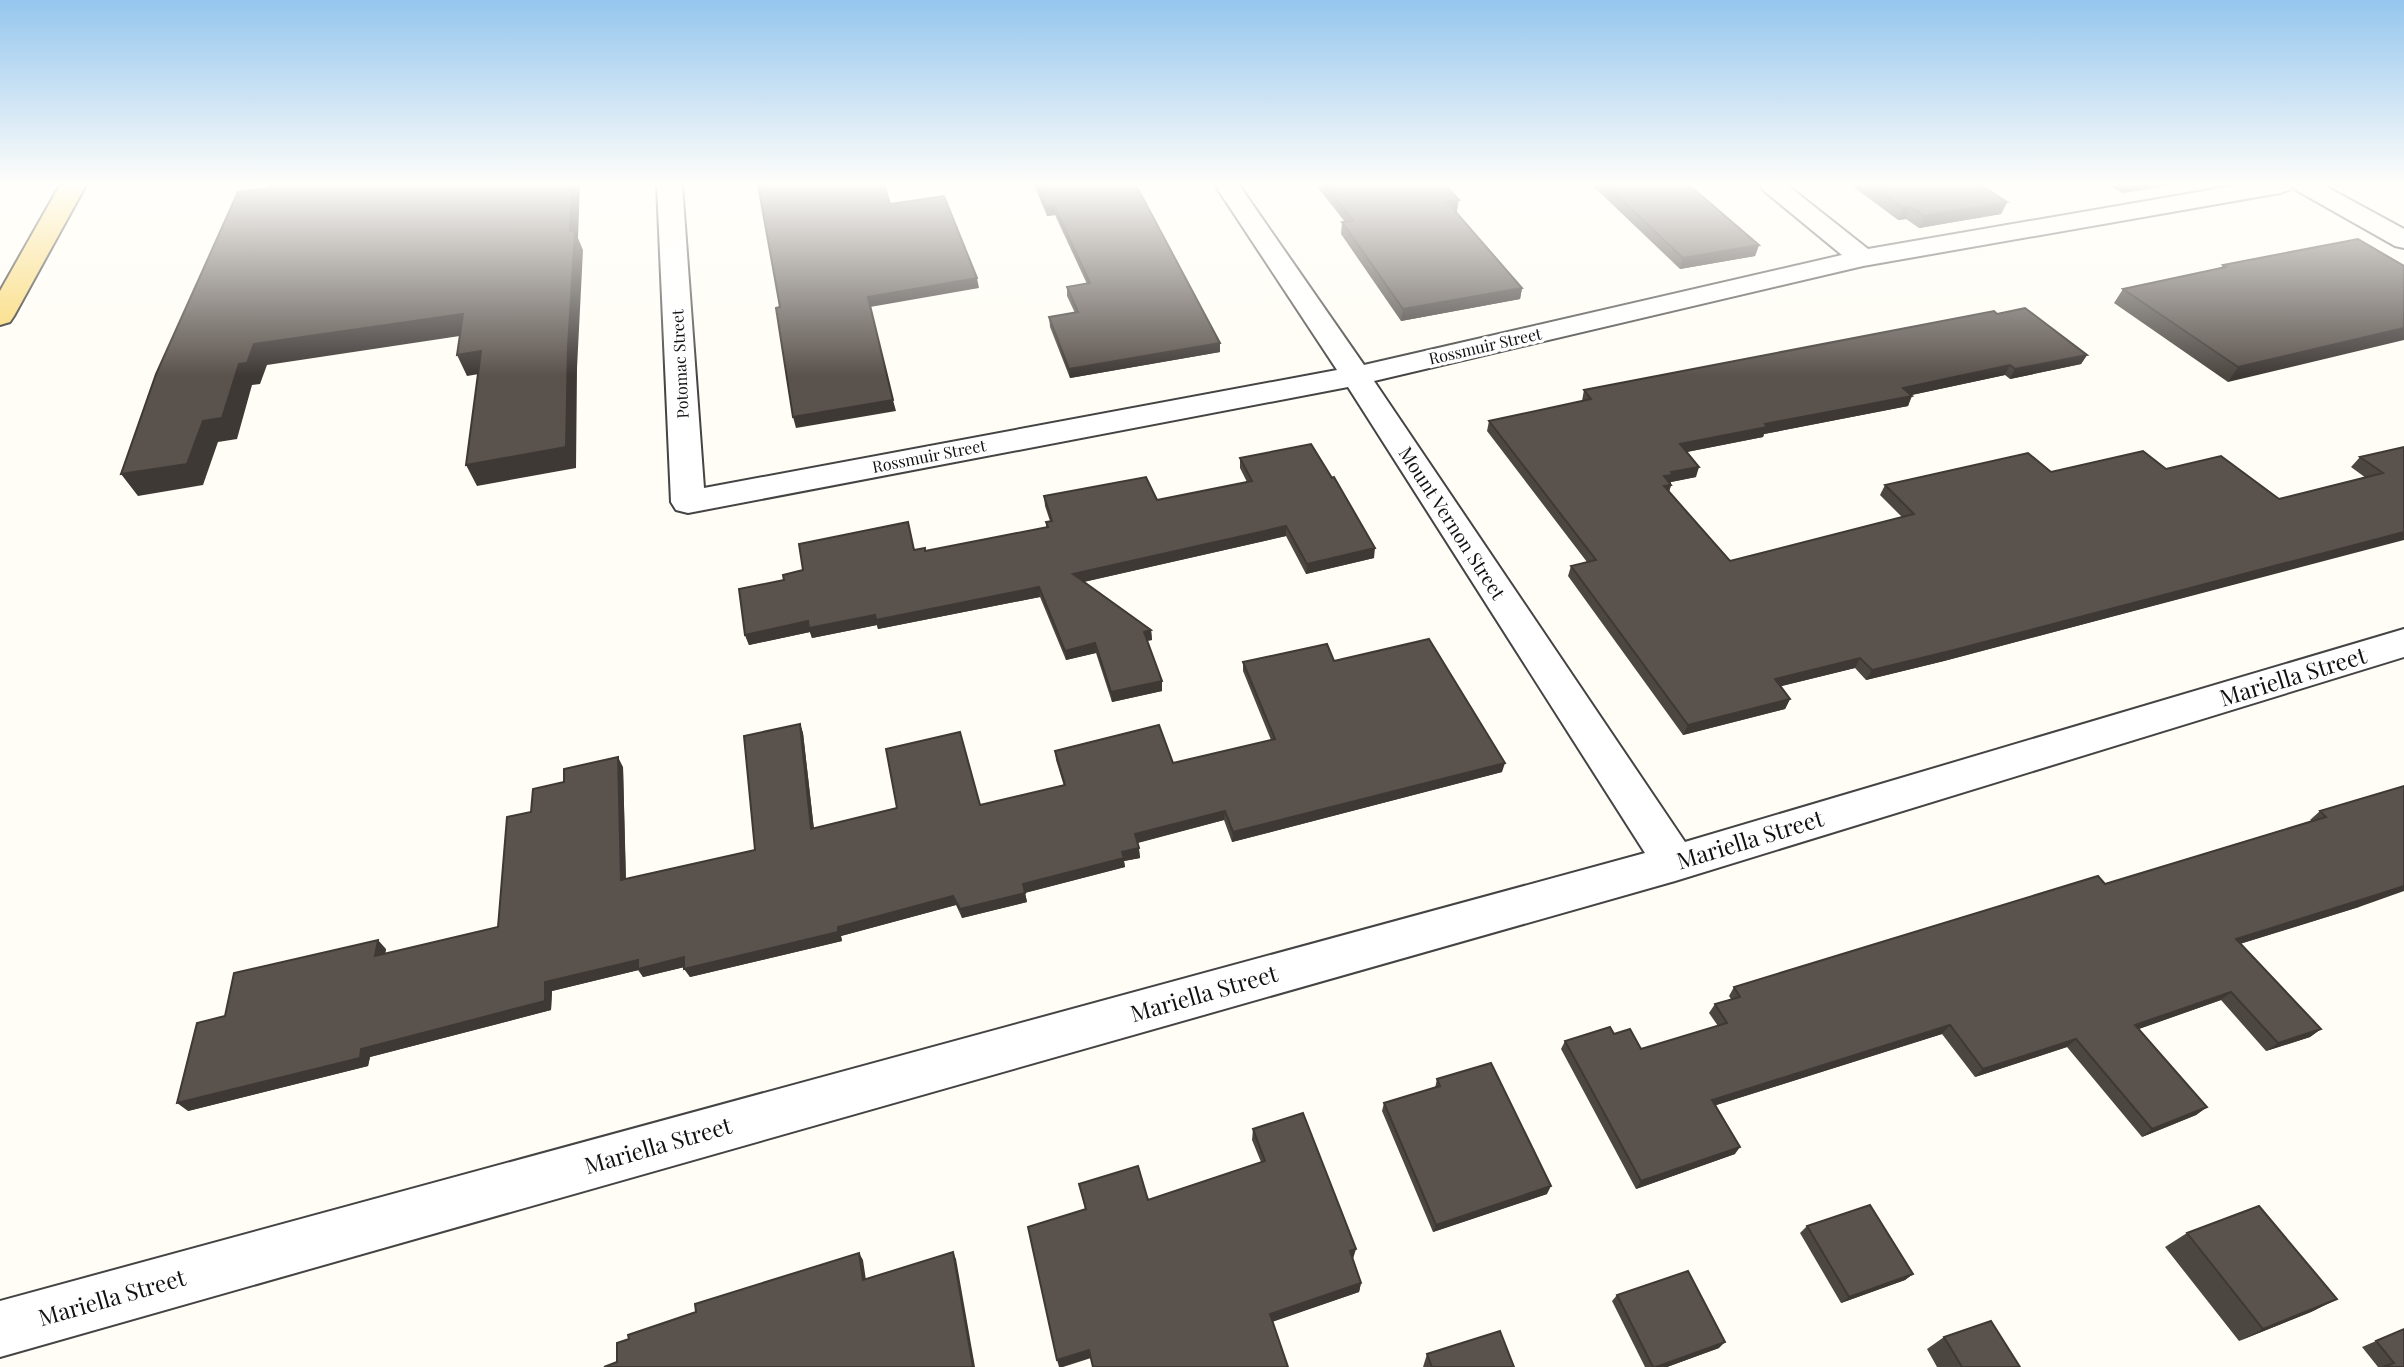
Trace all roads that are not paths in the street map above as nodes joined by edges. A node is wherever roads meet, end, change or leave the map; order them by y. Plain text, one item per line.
1 (37, 249) edge
2 (673, 249) edge
3 (1270, 249) edge
4 (1852, 249) edge
5 (1916, 249) edge
6 (1863, 258) junction
7 (0, 316) edge
8 (1356, 376) junction
9 (688, 502) joint
10 (2404, 643) edge
11 (1675, 863) junction
12 (0, 1329) edge

1 - 7 main road
2 - 9 street, Potomac Street
3 - 8 street, Mount Vernon Street
4 - 6 street
5 - 6 street, Rossmuir Street
6 - 8 street, Rossmuir Street
8 - 9 street, Rossmuir Street
8 - 11 street, Mount Vernon Street
10 - 11 street, Mariella Street
11 - 12 street, Mariella Street

